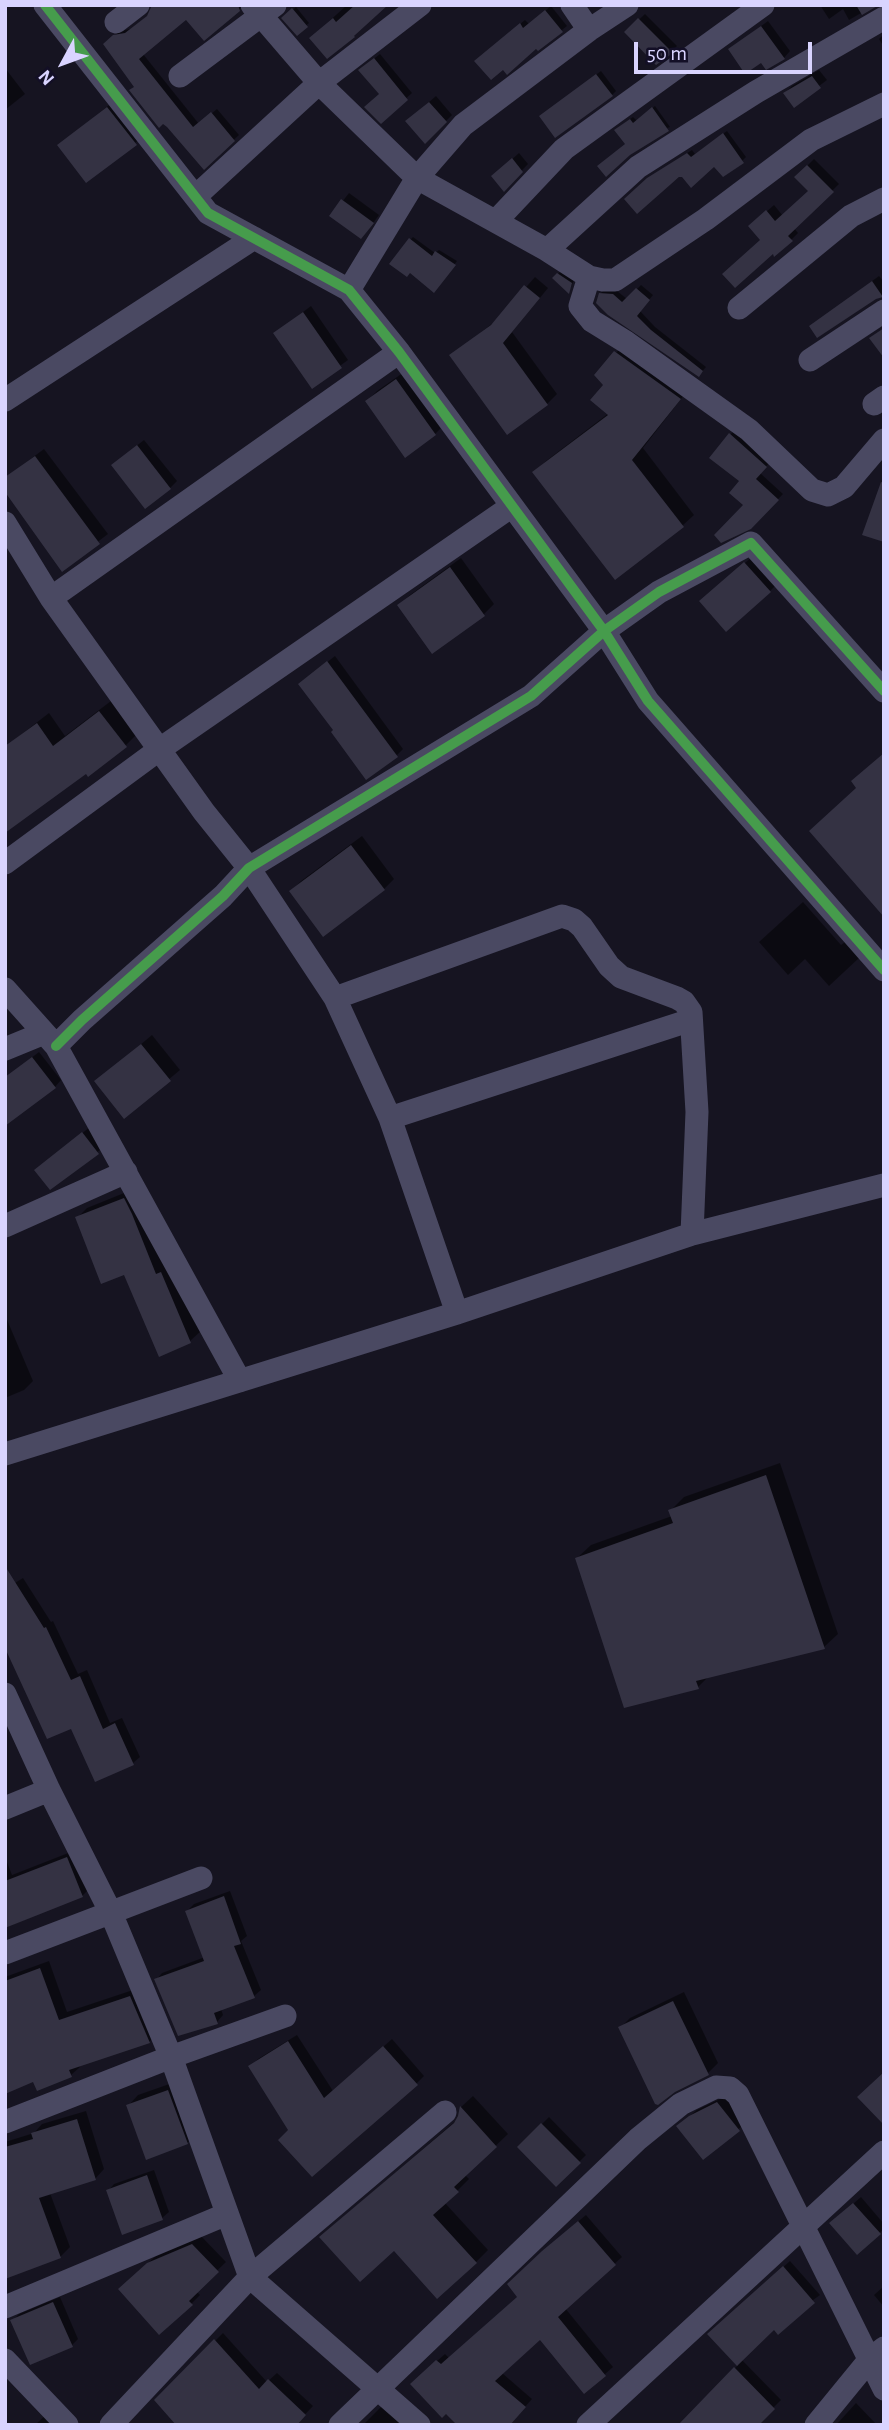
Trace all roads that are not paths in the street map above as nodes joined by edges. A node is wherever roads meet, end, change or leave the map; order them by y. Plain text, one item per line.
1 (45, 5) edge
2 (138, 5) edge
3 (420, 5) edge
4 (572, 5) edge
5 (627, 5) edge
6 (764, 5) edge
7 (262, 9) edge
8 (884, 18) edge
9 (116, 22) dead end
10 (589, 30) junction
11 (180, 76) dead end
12 (319, 83) junction
13 (884, 104) edge
14 (418, 178) junction
15 (196, 196) junction
16 (884, 199) edge
17 (496, 221) junction
18 (254, 238) junction
19 (547, 250) junction
20 (589, 277) junction
21 (349, 290) junction
22 (739, 308) dead end
23 (884, 311) edge
24 (399, 352) junction
25 (810, 360) dead end
26 (5, 400) edge
27 (884, 440) edge
28 (512, 506) junction
29 (5, 523) edge
30 (51, 598) junction
31 (604, 631) junction
32 (884, 691) edge
33 (160, 749) junction
34 (5, 863) edge
35 (249, 868) junction
36 (884, 970) edge
37 (5, 989) edge
38 (335, 998) junction
39 (691, 1020) junction
40 (50, 1039) junction
41 (5, 1049) edge
42 (390, 1118) junction
43 (126, 1172) junction
44 (884, 1185) edge
45 (5, 1226) edge
46 (692, 1234) junction
47 (457, 1313) junction
48 (240, 1381) junction
49 (5, 1454) edge
50 (5, 1694) edge
51 (50, 1790) junction
52 (5, 1808) edge
53 (201, 1878) dead end
54 (111, 1913) junction
55 (5, 1953) edge
56 (285, 2017) dead end
57 (171, 2057) junction
58 (445, 2112) dead end
59 (5, 2122) edge
60 (884, 2152) edge
61 (227, 2214) junction
62 (804, 2225) junction
63 (250, 2277) junction
64 (5, 2306) edge
65 (877, 2353) edge
66 (5, 2360) edge
67 (376, 2388) junction
68 (884, 2389) edge
69 (67, 2425) edge
70 (111, 2425) edge
71 (340, 2425) edge
72 (419, 2425) edge
73 (589, 2425) edge
74 (816, 2425) edge

1 - 15 street
2 - 9 street
3 - 12 street
4 - 10 street
5 - 10 street
6 - 17 street
7 - 11 street
7 - 12 street
8 - 19 street
10 - 14 street
12 - 14 street
12 - 15 street
13 - 20 street
14 - 17 street
14 - 21 street
15 - 18 street
16 - 22 street
17 - 19 street
18 - 21 street
18 - 26 street
19 - 20 street
20 - 27 street
21 - 24 street
23 - 25 street
24 - 28 street
24 - 30 street
28 - 31 street
28 - 33 street
29 - 30 street
30 - 33 street
31 - 32 street
31 - 35 street
31 - 36 street
33 - 34 street
33 - 35 street
35 - 38 street
35 - 40 street
37 - 40 street
38 - 39 street
38 - 42 street
39 - 42 street
39 - 46 street
40 - 41 street
40 - 43 street
42 - 47 street
43 - 45 street
43 - 48 street
44 - 46 street
46 - 47 street
47 - 48 street
48 - 49 street
50 - 51 street
51 - 52 street
51 - 54 street
53 - 54 street
54 - 55 street
54 - 57 street
56 - 57 street
57 - 59 street
57 - 61 street
58 - 63 street
60 - 62 street
61 - 63 street
61 - 64 street
62 - 65 street
62 - 67 street
62 - 73 street
63 - 67 street
63 - 70 street
65 - 68 street
65 - 74 street
66 - 69 street
67 - 71 street
67 - 72 street

